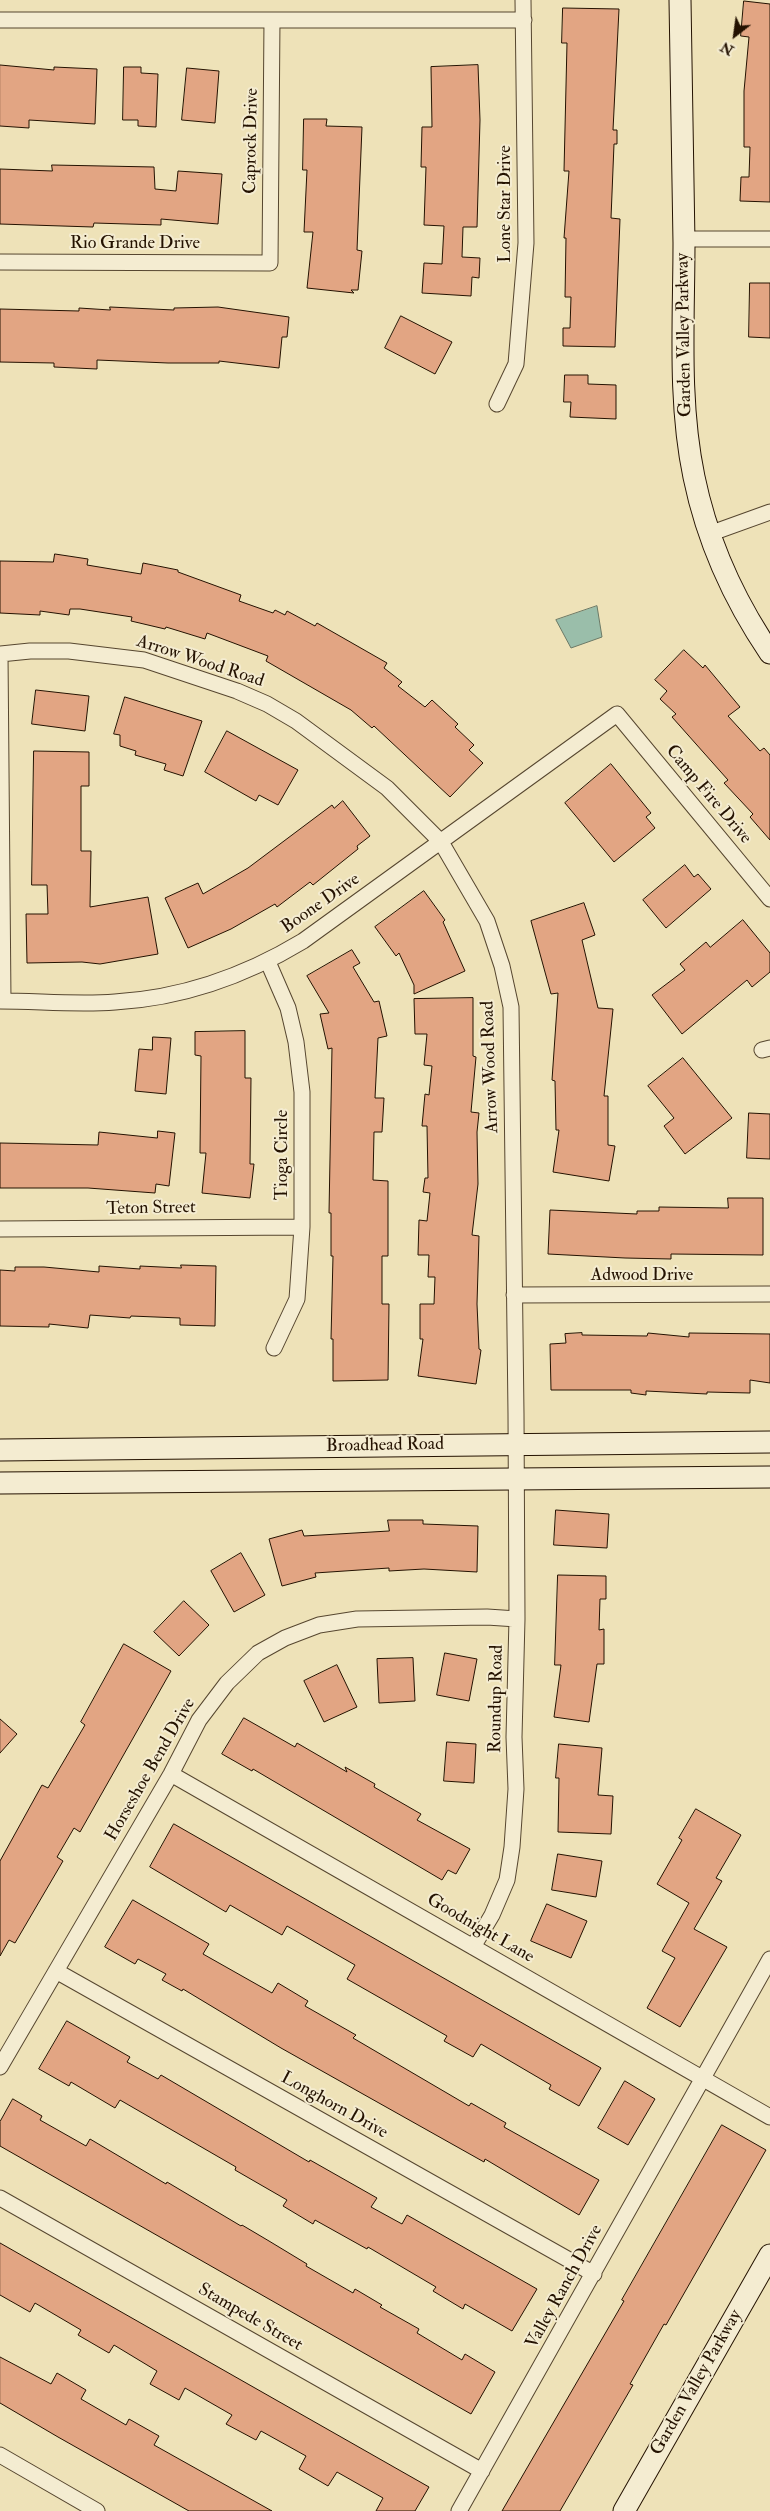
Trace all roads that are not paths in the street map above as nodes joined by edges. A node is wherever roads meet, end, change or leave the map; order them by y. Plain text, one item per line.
1 (523, 0) edge
2 (680, 0) edge
3 (0, 20) edge
4 (272, 20) junction
5 (524, 20) junction
6 (684, 239) junction
7 (770, 239) edge
8 (0, 262) edge
9 (270, 264) joint
10 (497, 404) dead end
11 (770, 512) edge
12 (709, 534) junction
13 (0, 654) edge
14 (770, 654) edge
15 (617, 714) joint
16 (441, 842) junction
17 (770, 899) edge
18 (268, 962) junction
19 (1, 1001) edge
20 (302, 1227) junction
21 (0, 1229) edge
22 (770, 1294) edge
23 (514, 1295) junction
24 (274, 1348) dead end
25 (770, 1442) edge
26 (516, 1444) junction
27 (0, 1450) edge
28 (770, 1476) edge
29 (516, 1480) junction
30 (0, 1483) edge
31 (517, 1618) junction
32 (171, 1774) junction
33 (473, 1946) junction
34 (770, 1959) edge
35 (56, 1971) junction
36 (0, 2067) edge
37 (702, 2081) junction
38 (770, 2118) edge
39 (0, 2198) edge
40 (770, 2254) edge
41 (594, 2274) junction
42 (0, 2455) edge
43 (482, 2472) junction
44 (97, 2511) edge
45 (459, 2511) edge
46 (624, 2511) edge

1 - 5 street, Lone Star Drive
2 - 6 street, Garden Valley Parkway
3 - 4 street
4 - 5 street
4 - 9 street, Caprock Drive
5 - 10 street, Lone Star Drive
6 - 7 street
6 - 12 street, Garden Valley Parkway
8 - 9 street, Rio Grande Drive
11 - 12 street
12 - 14 street, Garden Valley Parkway
13 - 16 street, Arrow Wood Road
13 - 19 street
15 - 16 street, Boone Drive
15 - 17 street, Camp Fire Drive
16 - 18 street, Boone Drive
16 - 23 street, Arrow Wood Road
18 - 19 street, Boone Drive
18 - 20 street, Tioga Circle
20 - 21 street, Teton Street
20 - 24 street, Tioga Circle
22 - 23 street, Adwood Drive
23 - 26 street, Arrow Wood Road
25 - 26 street, Broadhead Road
26 - 27 street, Broadhead Road
26 - 29 street, Roundup Road
28 - 29 street, Broadhead Road
29 - 30 street, Broadhead Road
29 - 31 street, Roundup Road
31 - 32 street, Horseshoe Bend Drive
31 - 33 street, Roundup Road
32 - 33 street, Goodnight Lane
32 - 35 street, Horseshoe Bend Drive
33 - 37 street, Goodnight Lane
34 - 37 street, Valley Ranch Drive
35 - 36 street, Horseshoe Bend Drive
35 - 41 street, Longhorn Drive
37 - 38 street, Goodnight Lane
37 - 41 street, Valley Ranch Drive
39 - 43 street, Stampede Street
40 - 46 street, Garden Valley Parkway
41 - 43 street, Valley Ranch Drive
42 - 44 street
43 - 45 street, Valley Ranch Drive

